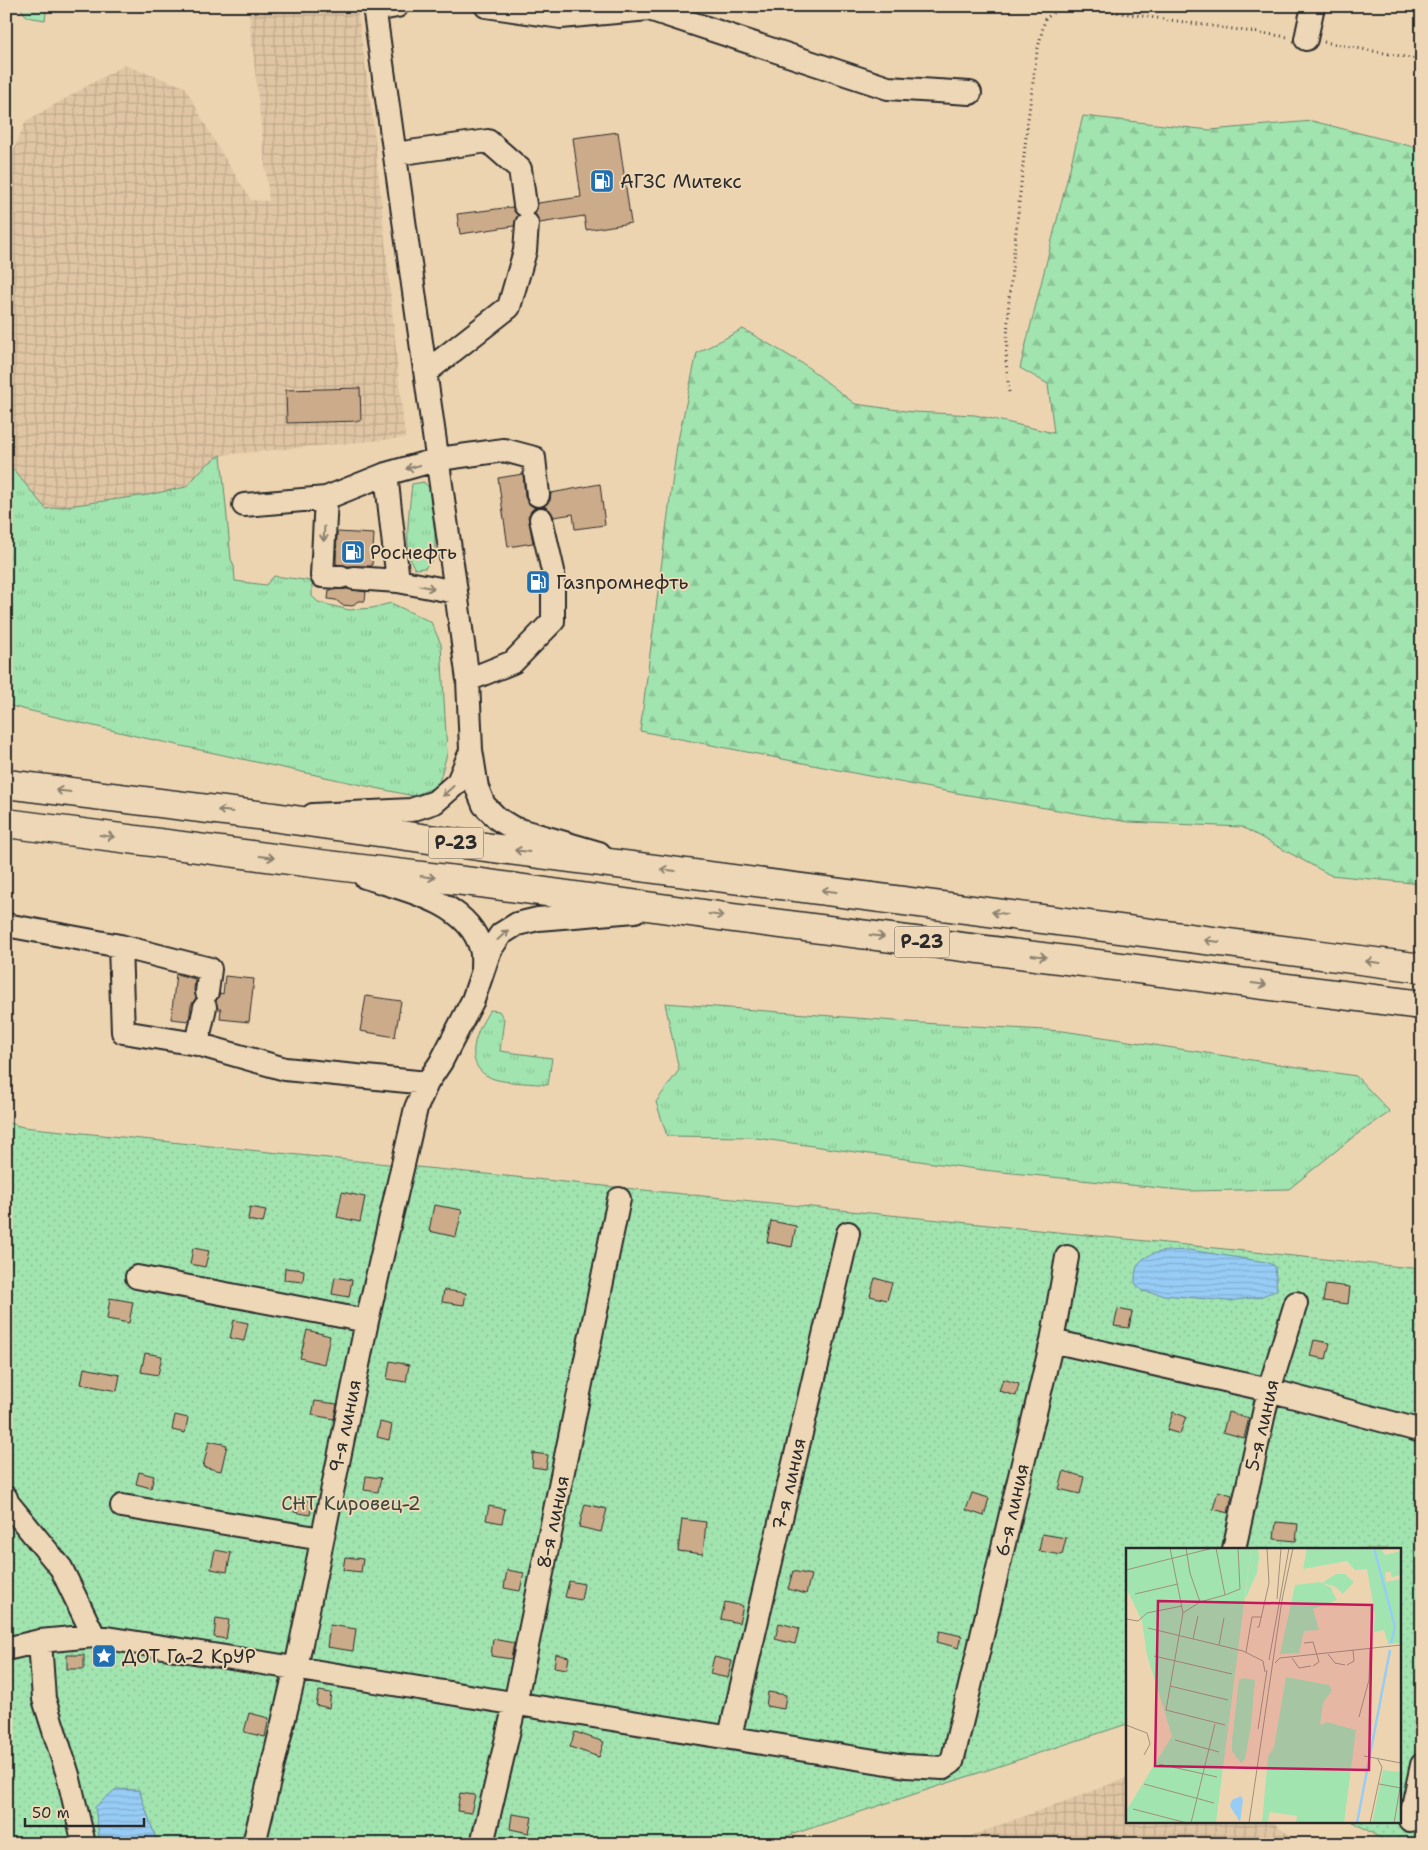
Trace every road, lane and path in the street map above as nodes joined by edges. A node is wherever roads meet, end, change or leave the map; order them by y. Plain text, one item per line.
1 (397, 6) edge
2 (486, 6) edge
3 (1062, 6) edge
4 (1072, 6) edge
5 (1312, 6) edge
6 (374, 8) edge
7 (1306, 39) junction
8 (1422, 60) edge
9 (970, 93) dead end
10 (395, 154) junction
11 (426, 372) junction
12 (1008, 392) dead end
13 (439, 460) junction
14 (386, 474) junction
15 (538, 495) dead end
16 (326, 498) junction
17 (244, 506) dead end
18 (541, 519) dead end
19 (398, 581) junction
20 (456, 592) junction
21 (468, 680) junction
22 (471, 750) junction
23 (6, 784) edge
24 (273, 817) junction
25 (6, 823) edge
26 (328, 865) junction
27 (640, 866) junction
28 (668, 908) junction
29 (6, 925) edge
30 (120, 946) junction
31 (1422, 968) edge
32 (482, 977) junction
33 (1422, 1004) edge
34 (197, 1044) junction
35 (427, 1083) junction
36 (619, 1199) dead end
37 (848, 1233) dead end
38 (1067, 1256) dead end
39 (137, 1278) dead end
40 (1296, 1303) dead end
41 (367, 1321) junction
42 (1052, 1341) junction
43 (1269, 1390) junction
44 (1422, 1431) edge
45 (6, 1498) edge
46 (122, 1506) dead end
47 (322, 1539) junction
48 (1234, 1548) edge
49 (94, 1636) junction
50 (40, 1641) junction
51 (6, 1649) edge
52 (296, 1668) junction
53 (515, 1704) junction
54 (730, 1736) junction
55 (1422, 1765) edge
56 (1410, 1820) dead end
57 (84, 1844) edge
58 (254, 1844) edge
59 (482, 1844) edge

1 - 6 street
2 - 9 street
3 - 12 path
4 - 7 path
5 - 7 street
6 - 10 street
7 - 8 path
10 - 11 street
10 - 11 street
11 - 13 street
13 -> 14 street
13 - 15 street
13 - 20 street
14 - 16 street
14 - 19 street
16 - 17 street
16 -> 19 street
18 - 21 street
19 -> 20 street
20 - 21 street
21 - 22 street
22 -> 24 street
22 - 27 street
24 -> 23 highway, Р-23
27 -> 24 highway, Р-23
25 -> 26 highway, Р-23
26 -> 28 highway, Р-23
26 - 32 street
31 -> 27 highway, Р-23
32 -> 28 street, 9-я линия
28 -> 33 highway, Р-23
29 - 30 street
30 - 34 street
30 - 34 street
32 - 35 street, 9-я линия
34 - 35 street
35 - 41 street, 9-я линия
36 - 53 street, 8-я линия
37 - 54 street, 7-я линия
38 - 42 street, 6-я линия
39 - 41 street
40 - 43 street, 5-я линия
41 - 47 street, 9-я линия
42 - 43 street
42 - 54 street, 6-я линия
43 - 44 street
43 - 48 street, 5-я линия
45 - 49 street
46 - 47 street
47 - 52 street, 9-я линия
49 - 50 street
49 - 52 street
50 - 51 street
50 - 57 street
52 - 53 street
52 - 58 street, 9-я линия
53 - 54 street
53 - 59 street, 8-я линия
55 - 56 street

